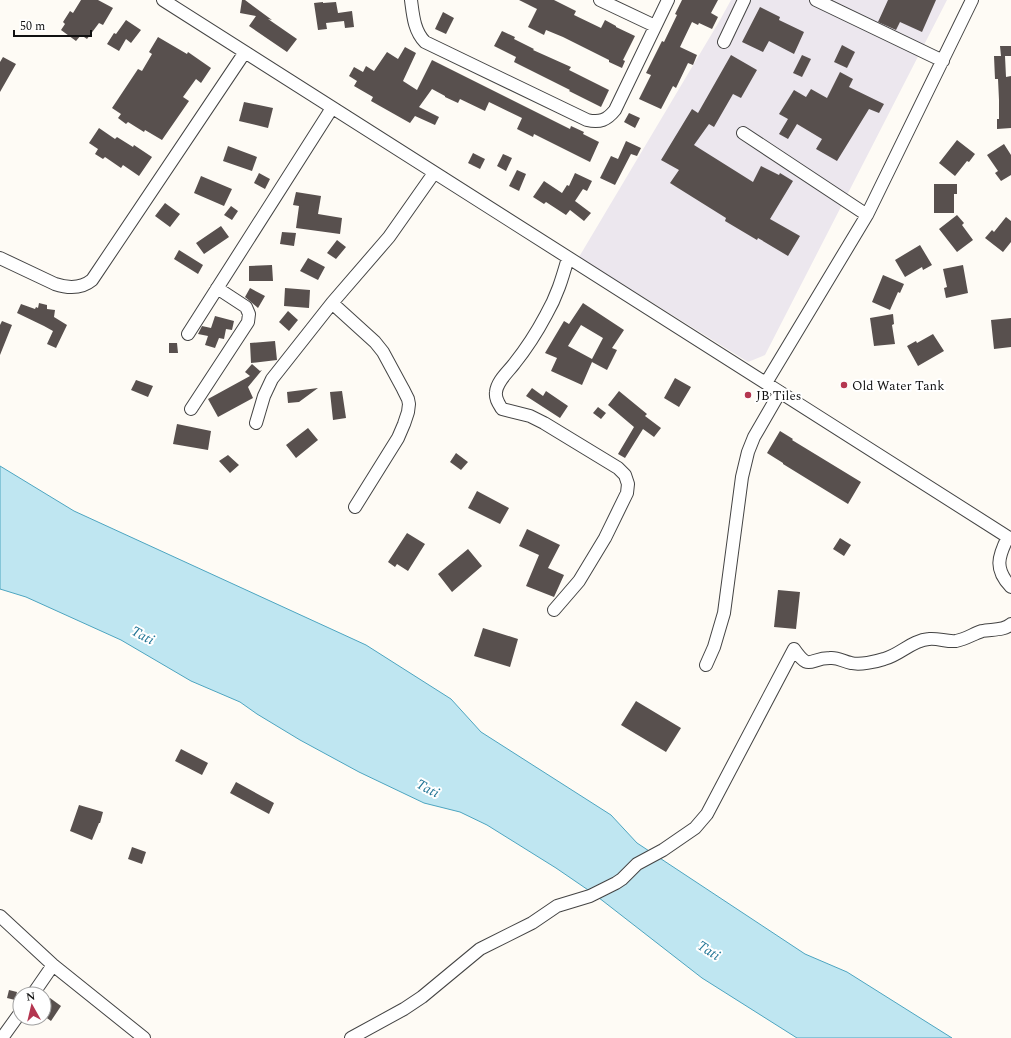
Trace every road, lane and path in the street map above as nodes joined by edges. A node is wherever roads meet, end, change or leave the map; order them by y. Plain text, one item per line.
1 (163, 0) edge
2 (411, 0) edge
3 (600, 0) edge
4 (668, 0) edge
5 (744, 0) edge
6 (816, 0) edge
7 (972, 0) edge
8 (655, 26) junction
9 (724, 42) dead end
10 (245, 52) junction
11 (943, 61) junction
12 (332, 108) junction
13 (743, 132) dead end
14 (434, 173) junction
15 (867, 215) junction
16 (0, 258) edge
17 (568, 258) junction
18 (217, 288) junction
19 (332, 303) junction
20 (188, 334) dead end
21 (766, 383) junction
22 (780, 392) junction
23 (191, 408) dead end
24 (256, 423) dead end
25 (355, 507) dead end
26 (1009, 538) edge
27 (1011, 586) edge
28 (554, 610) dead end
29 (1011, 624) edge
30 (706, 665) dead end
31 (0, 916) edge
32 (53, 965) junction
33 (39, 986) edge
34 (12, 1024) edge
35 (2, 1038) edge
36 (144, 1038) edge
37 (351, 1038) edge

1 - 10 street
2 - 8 street
3 - 8 street
4 - 8 street
5 - 9 street
6 - 11 street
7 - 11 street
10 - 12 street
10 - 16 street
11 - 15 street
12 - 14 street
12 - 18 street
13 - 15 street
14 - 17 street
14 - 19 street
15 - 21 street
17 - 21 street
17 - 28 street
18 - 20 street
18 - 23 street
19 - 24 street
19 - 25 street
21 - 22 street
22 - 26 street
22 - 30 street
26 - 27 street
29 - 37 street
31 - 32 street
32 - 33 street
32 - 36 street
34 - 35 street

